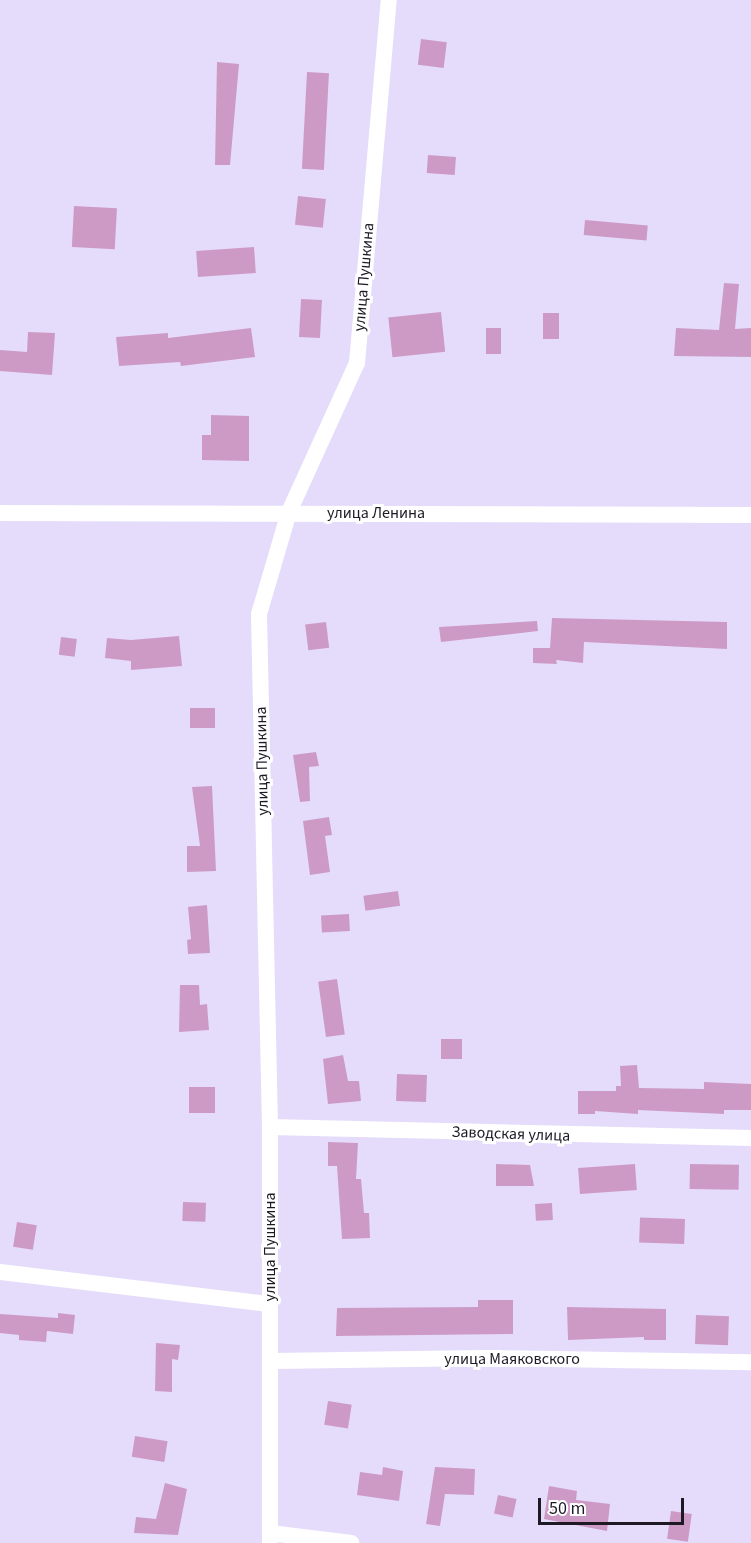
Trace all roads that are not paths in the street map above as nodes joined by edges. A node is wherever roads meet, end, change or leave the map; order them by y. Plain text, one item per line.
1 (389, 0) edge
2 (289, 512) junction
3 (0, 513) edge
4 (751, 515) edge
5 (270, 1127) junction
6 (751, 1138) edge
7 (0, 1272) edge
8 (270, 1304) junction
9 (272, 1361) junction
10 (751, 1362) edge
11 (270, 1538) edge
12 (351, 1543) edge

1 - 2 street, улица Пушкина
2 - 3 street, улица Ленина
2 - 4 street, улица Ленина
2 - 5 street, улица Пушкина
5 - 6 street, Заводская улица
5 - 8 street, улица Пушкина
7 - 8 street
8 - 9 street, улица Пушкина
9 - 10 street, улица Маяковского
9 - 11 street, улица Пушкина
11 - 12 street

